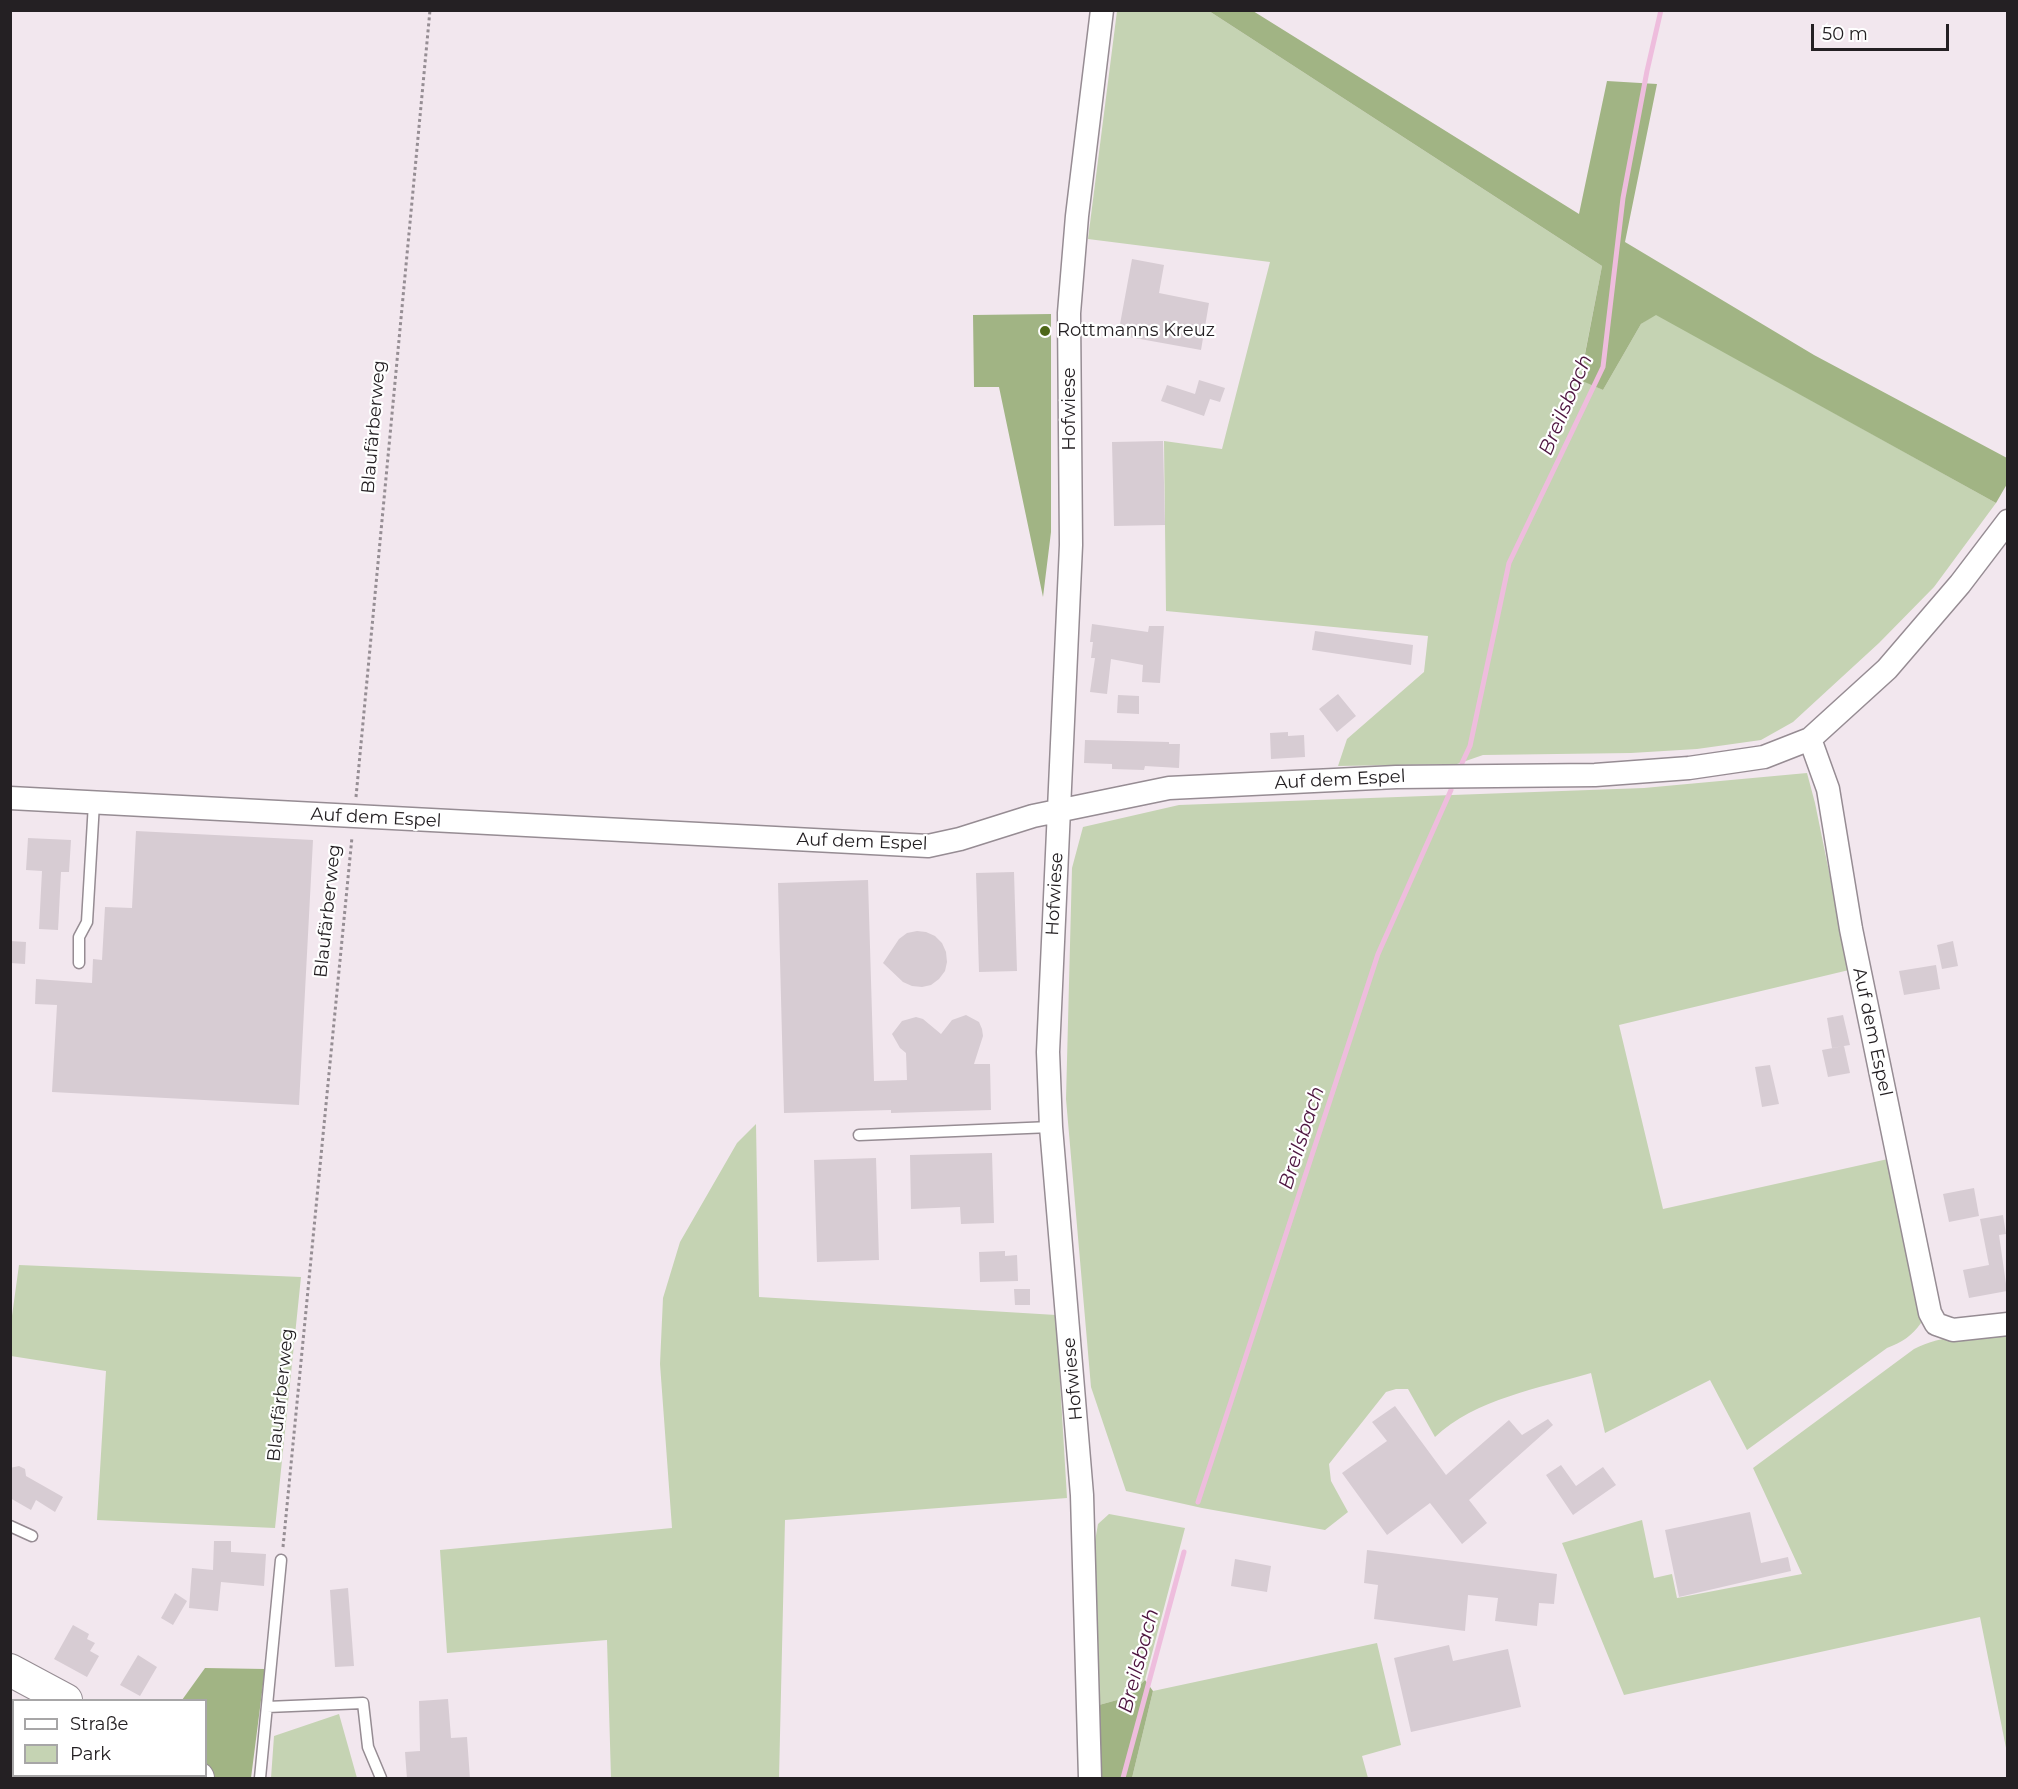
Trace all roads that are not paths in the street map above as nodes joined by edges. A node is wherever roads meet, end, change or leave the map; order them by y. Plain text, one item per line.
1 (1102, 10) edge
2 (2007, 521) edge
3 (1810, 739) junction
4 (10, 798) edge
5 (94, 803) junction
6 (1060, 811) junction
7 (79, 963) dead end
8 (1051, 1127) junction
9 (859, 1135) dead end
10 (2007, 1324) edge
11 (10, 1526) edge
12 (32, 1536) dead end
13 (281, 1560) road end
14 (10, 1670) edge
15 (62, 1699) edge
16 (267, 1707) junction
17 (260, 1779) edge
18 (381, 1779) edge
19 (1090, 1779) edge

1 - 6 street, Hofwiese
2 - 3 street, Auf dem Espel
3 - 6 street, Auf dem Espel
3 - 10 street, Auf dem Espel
4 - 5 street, Auf dem Espel
5 - 6 street, Auf dem Espel
5 - 7 lane
6 - 8 street, Hofwiese
8 - 9 lane
8 - 19 street, Hofwiese
11 - 12 lane
13 - 16 lane
14 - 15 street
16 - 17 lane
16 - 18 lane

